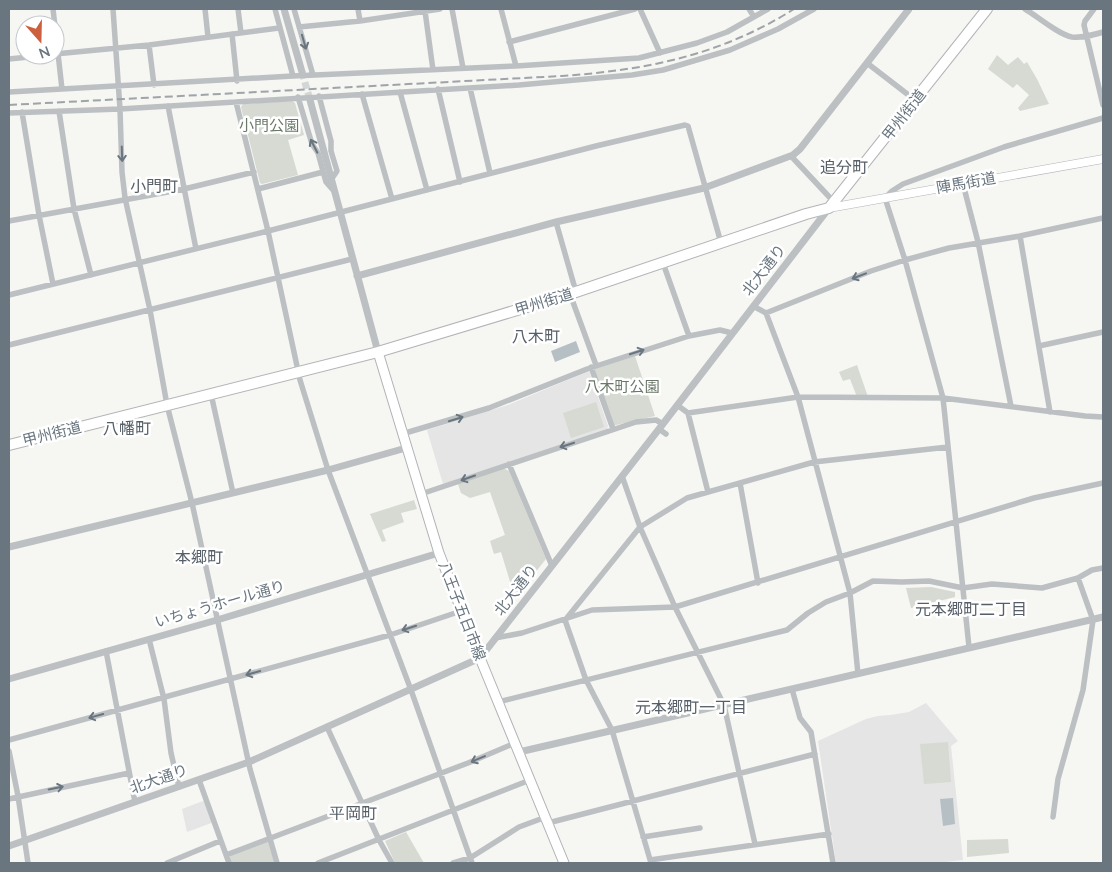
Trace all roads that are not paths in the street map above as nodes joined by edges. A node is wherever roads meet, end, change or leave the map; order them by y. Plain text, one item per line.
1 (113, 9) edge
2 (204, 9) edge
3 (238, 9) edge
4 (275, 9) edge
5 (284, 9) edge
6 (294, 9) edge
7 (358, 9) edge
8 (440, 9) edge
9 (452, 9) edge
10 (501, 9) edge
11 (635, 9) edge
12 (640, 9) edge
13 (750, 9) edge
14 (768, 9) edge
15 (814, 9) edge
16 (909, 9) edge
17 (987, 9) edge
18 (1025, 9) edge
19 (1094, 9) edge
20 (424, 11) junction
21 (754, 17) junction
22 (360, 21) junction
23 (299, 27) junction
24 (279, 28) junction
25 (1103, 32) edge
26 (241, 33) junction
27 (232, 34) junction
28 (1088, 36) junction
29 (208, 37) junction
30 (509, 42) junction
31 (148, 45) junction
32 (115, 49) junction
33 (65, 53) edge
34 (660, 53) junction
35 (867, 63) junction
36 (59, 65) edge
37 (516, 66) junction
38 (463, 68) junction
39 (433, 70) junction
40 (302, 72) tunnel mouth
41 (313, 75) junction
42 (293, 76) junction
43 (237, 80) junction
44 (154, 85) junction
45 (118, 87) junction
46 (470, 88) junction
47 (62, 89) junction
48 (438, 89) junction
49 (9, 92) edge
50 (400, 92) junction
51 (362, 94) junction
52 (319, 96) junction
53 (298, 97) junction
54 (310, 100) tunnel mouth
55 (915, 100) junction
56 (236, 102) junction
57 (1103, 104) edge
58 (168, 106) junction
59 (120, 109) junction
60 (59, 111) junction
61 (22, 112) junction
62 (9, 113) edge
63 (1103, 118) edge
64 (791, 156) junction
65 (1103, 159) edge
66 (254, 172) junction
67 (323, 172) junction
68 (490, 173) junction
69 (331, 180) junction
70 (460, 182) junction
71 (963, 184) junction
72 (258, 188) junction
73 (704, 188) junction
74 (184, 189) junction
75 (333, 190) junction
76 (427, 190) junction
77 (126, 198) junction
78 (885, 198) junction
79 (392, 199) junction
80 (832, 205) junction
81 (74, 209) junction
82 (340, 213) junction
83 (39, 215) junction
84 (1103, 218) edge
85 (9, 221) edge
86 (556, 222) junction
87 (268, 231) junction
88 (1020, 236) junction
89 (978, 242) junction
90 (721, 243) junction
91 (196, 249) junction
92 (352, 259) junction
93 (905, 260) junction
94 (139, 263) junction
95 (663, 263) junction
96 (91, 275) junction
97 (357, 276) junction
98 (279, 278) junction
99 (53, 284) junction
100 (573, 293) junction
101 (9, 295) edge
102 (753, 306) junction
103 (150, 310) junction
104 (766, 313) junction
105 (1103, 332) edge
106 (732, 333) junction
107 (689, 336) junction
108 (9, 345) edge
109 (1039, 346) junction
110 (378, 352) junction
111 (593, 366) junction
112 (298, 372) junction
113 (211, 394) junction
114 (798, 397) junction
115 (943, 398) junction
116 (167, 405) junction
117 (677, 405) junction
118 (1011, 406) junction
119 (1050, 412) junction
120 (688, 413) junction
121 (1103, 417) edge
122 (663, 429) junction
123 (613, 430) junction
124 (402, 434) junction
125 (9, 445) edge
126 (948, 447) junction
127 (406, 448) junction
128 (814, 462) junction
129 (509, 464) junction
130 (328, 470) junction
131 (622, 476) junction
132 (1103, 483) edge
133 (740, 484) junction
134 (708, 492) junction
135 (233, 493) junction
136 (421, 494) junction
137 (192, 503) junction
138 (956, 522) junction
139 (640, 527) junction
140 (9, 547) edge
141 (439, 553) junction
142 (839, 558) junction
143 (552, 566) junction
144 (1103, 568) edge
145 (368, 575) junction
146 (1078, 578) junction
147 (758, 582) junction
148 (963, 588) junction
149 (850, 593) junction
150 (675, 607) junction
151 (462, 611) junction
152 (1103, 617) edge
153 (217, 620) junction
154 (565, 620) junction
155 (1093, 620) junction
156 (390, 634) junction
157 (149, 638) junction
158 (496, 638) junction
159 (969, 647) junction
160 (106, 651) junction
161 (698, 652) junction
162 (480, 658) junction
163 (858, 674) junction
164 (9, 679) edge
165 (231, 680) junction
166 (586, 680) junction
167 (792, 689) junction
168 (411, 690) junction
169 (164, 699) junction
170 (498, 702) junction
171 (724, 705) junction
172 (118, 711) junction
173 (327, 727) junction
174 (612, 730) junction
175 (9, 740) edge
176 (517, 748) junction
177 (9, 751) edge
178 (815, 754) junction
179 (249, 762) junction
180 (739, 772) junction
181 (441, 773) junction
182 (129, 774) junction
183 (199, 780) junction
184 (530, 780) junction
185 (179, 786) junction
186 (18, 796) junction
187 (9, 799) edge
188 (633, 801) junction
189 (134, 802) junction
190 (361, 803) junction
191 (452, 810) junction
192 (1052, 817) dead end
193 (547, 820) junction
194 (700, 828) dead end
195 (829, 834) junction
196 (643, 836) junction
197 (270, 838) junction
198 (378, 840) junction
199 (23, 841) junction
200 (220, 841) junction
201 (755, 844) junction
202 (9, 846) edge
203 (226, 855) junction
204 (471, 860) edge
205 (651, 862) edge
206 (28, 863) edge
207 (167, 863) edge
208 (229, 863) edge
209 (277, 863) edge
210 (318, 863) edge
211 (392, 863) edge
212 (453, 863) edge
213 (564, 863) edge
214 (833, 863) edge

1 - 32 street
2 - 29 street
3 - 26 street
4 - 24 street
5 - 40 street
6 - 23 street
7 - 22 street
8 - 20 street
9 - 38 street
10 - 30 street
11 - 30 street
12 - 34 street
13 - 21 street
14 - 21 street
15 - 46 street
16 - 35 street
17 - 55 highway, 甲州街道
18 - 28 street
19 - 28 street
20 - 22 street
20 - 39 street
21 - 34 street
22 - 23 street
23 -> 41 street
24 - 26 street
24 - 42 street
25 - 28 street
26 - 27 street
27 - 29 street
27 - 43 street
28 - 57 street
29 - 31 street
30 - 37 street
31 - 32 street
31 - 44 street
32 - 33 street
32 - 45 street
34 - 37 street
35 - 55 street
35 - 64 street
36 - 47 street
37 - 38 street
38 - 39 street
39 - 41 street
41 - 42 street
42 - 43 street
43 - 44 street
44 - 45 street
45 - 47 street
45 - 59 street
46 - 48 street
46 - 68 street
47 - 49 street
48 - 50 street
48 - 70 street
50 - 51 street
50 - 76 street
51 - 52 street
51 - 79 street
52 - 53 street
52 - 69 street
53 - 56 street
67 -> 53 street
54 - 69 street
55 - 80 highway, 甲州街道
56 - 58 street
56 - 66 street
58 - 59 street
58 - 74 street
59 - 60 street
59 -> 77 street
60 - 61 street
60 - 81 street
61 - 62 street
61 - 83 street
63 - 78 street
64 - 73 street
64 - 80 street
65 - 71 main road, 陣馬街道
66 - 72 street
66 - 74 street
67 - 72 street
67 - 75 street
68 - 70 street
68 - 73 street
69 - 75 street
70 - 76 street
71 - 78 main road, 陣馬街道
71 - 89 street
72 - 87 street
73 - 86 street
73 - 90 street
74 - 77 street
74 - 91 street
75 - 82 street
76 - 79 street
77 - 81 street
77 - 94 street
78 - 80 main road, 陣馬街道
78 - 93 street
79 - 82 street
80 - 90 highway, 甲州街道
80 - 102 street, 北大通り
81 - 83 street
81 - 96 street
82 - 87 street
82 - 92 street
83 - 85 street
83 - 99 street
84 - 88 street
86 - 97 street
86 - 100 street
87 - 91 street
87 - 98 street
88 - 89 street
88 - 109 street
89 - 93 street
89 - 118 street
90 - 95 highway, 甲州街道
91 - 94 street
92 - 97 street
92 - 98 street
93 -> 104 street
93 - 115 street
94 - 96 street
94 - 103 street
95 - 100 highway, 甲州街道
95 - 107 street
96 - 99 street
97 - 110 street
98 - 103 street
98 - 112 street
99 - 101 street
100 - 110 highway, 甲州街道
100 - 111 street
102 - 104 street
102 - 106 street, 北大通り
103 - 108 street
103 - 116 street
104 - 114 street
105 - 109 street
106 - 107 street
106 - 117 street, 北大通り
111 -> 107 street
109 - 119 street
110 - 112 highway, 甲州街道
110 - 124 main road, 八王子五日市線
111 - 123 street
124 -> 111 street
112 - 113 highway, 甲州街道
112 - 130 street
113 - 116 highway, 甲州街道
113 - 135 street
114 - 115 street
114 - 120 street
114 - 128 street
115 - 118 street
115 - 126 street
116 - 125 highway, 甲州街道
116 - 137 street
117 - 120 street
117 - 122 street, 北大通り
118 - 119 street
119 - 121 street
120 - 134 street
122 - 123 street
122 - 131 street, 北大通り
123 -> 129 street
124 - 127 main road, 八王子五日市線
126 - 128 street
126 - 138 street
127 - 130 street
127 - 136 main road, 八王子五日市線
128 - 133 street
128 - 142 street
129 -> 136 street
129 - 143 street
130 - 135 street
130 - 145 street
131 - 139 street
131 - 143 street, 北大通り
132 - 138 street
133 - 134 street
133 - 147 street
134 - 139 street
135 - 137 street
136 - 141 main road, 八王子五日市線
137 - 140 street
137 - 153 street
138 - 142 street
138 - 148 street
139 - 150 street
139 - 154 street
141 - 145 street, いちょうホール通り
141 - 151 main road, 八王子五日市線
142 - 147 street
142 - 149 street
143 - 158 street, 北大通り
144 - 146 street
145 - 153 street, いちょうホール通り
145 - 156 street
146 - 148 street
146 - 155 street
147 - 150 street
148 - 149 street
148 - 159 street
149 - 161 street
149 - 163 street
150 - 154 street
150 - 161 street
151 -> 156 street
151 - 162 main road, 八王子五日市線
152 - 155 street
153 - 157 street, いちょうホール通り
153 - 165 street
154 - 158 street
154 - 166 street
155 - 159 street
155 - 192 street
156 -> 165 street
156 - 168 street
157 - 160 street, いちょうホール通り
157 - 169 street
158 - 162 street, 北大通り
159 - 163 street
160 - 164 street, いちょうホール通り
160 - 172 street
161 - 166 street
161 - 171 street
162 - 168 street, 北大通り
162 - 170 main road, 八王子五日市線
163 - 167 street
165 - 169 street
165 - 179 street
166 - 170 street
166 - 174 street
167 - 171 street
167 - 178 street
168 - 173 street, 北大通り
168 - 181 street
169 - 172 street
169 - 185 street
170 - 176 main road, 八王子五日市線
171 - 174 street
171 - 180 street
172 -> 175 street
172 - 182 street
173 - 179 street, 北大通り
173 - 190 street
174 - 176 street
174 - 188 street
176 -> 181 street
176 - 184 main road, 八王子五日市線
177 - 186 street
178 - 180 street
178 - 195 street
179 - 183 street, 北大通り
179 - 197 street
180 - 188 street
180 - 201 street
181 - 190 street
181 - 191 street
186 -> 182 street
182 - 189 street
183 - 185 street, 北大通り
183 - 200 street
184 - 191 street
184 - 193 main road, 八王子五日市線
185 - 189 street, 北大通り
186 - 187 street
186 - 199 street
188 - 193 street
188 - 196 street
189 - 199 street, 北大通り
190 - 197 street
190 - 198 street
191 - 198 street
191 - 204 street
193 - 204 street
193 - 213 main road, 八王子五日市線
194 - 196 street
195 - 201 street
195 - 214 street
196 - 205 street
197 - 203 street
197 - 209 street
198 - 210 street
198 - 211 street
199 - 202 street, 北大通り
199 - 206 street
200 - 203 street
200 - 207 street
201 - 205 street
203 - 208 street
204 - 212 street

